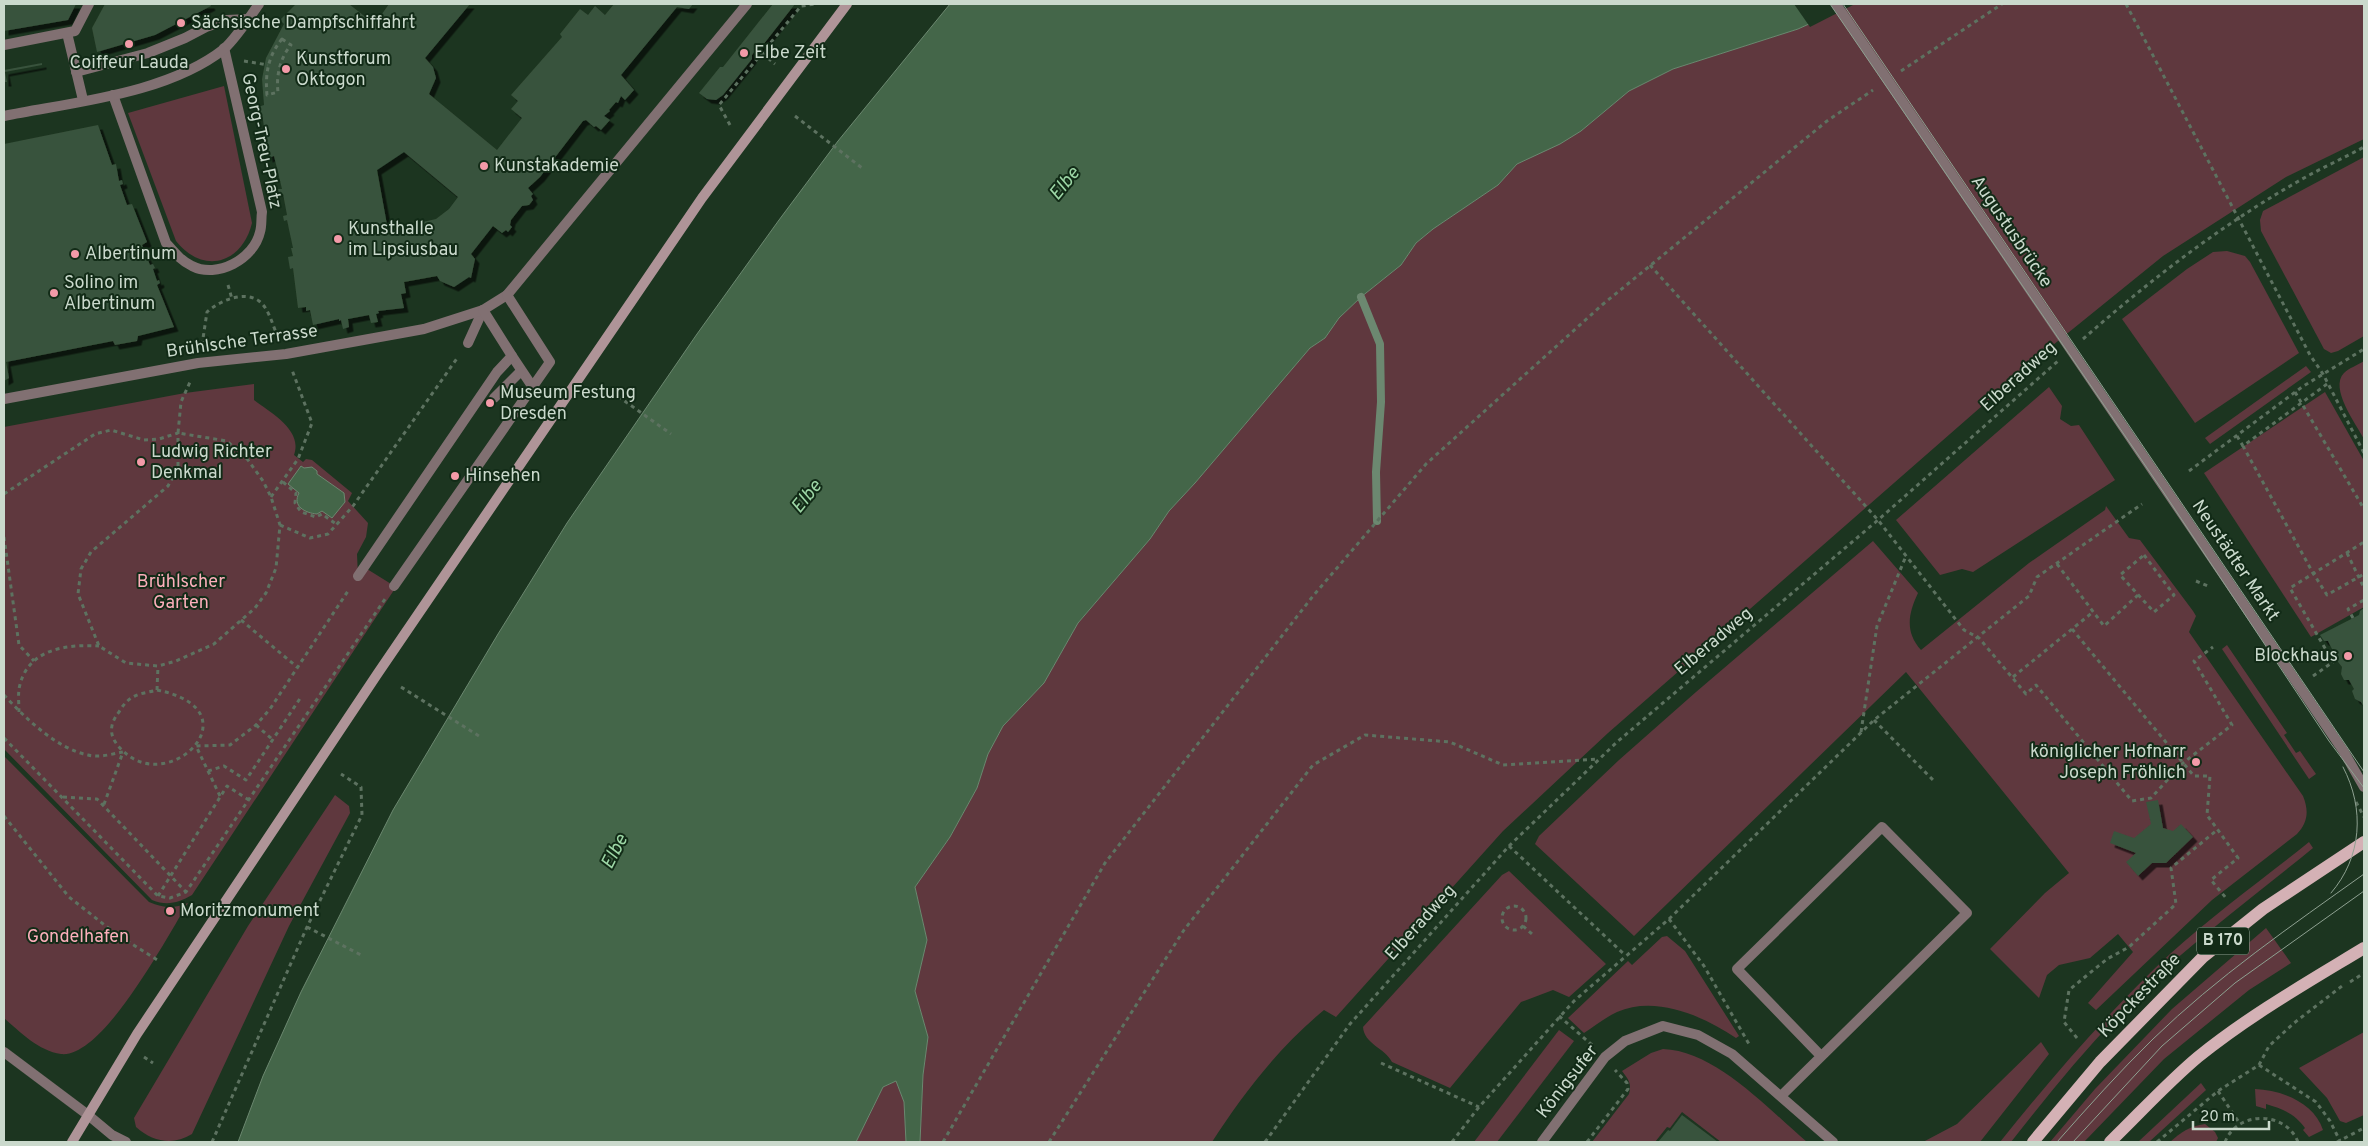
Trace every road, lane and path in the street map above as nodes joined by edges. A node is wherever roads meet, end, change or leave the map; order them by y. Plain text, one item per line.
1 (89, 4) edge
2 (259, 4) edge
3 (747, 4) edge
4 (816, 4) edge
5 (847, 4) edge
6 (1836, 4) edge
7 (2002, 4) edge
8 (2126, 4) edge
9 (248, 19) junction
10 (67, 33) junction
11 (4, 45) edge
12 (224, 48) junction
13 (762, 53) junction
14 (254, 62) dead end
15 (775, 64) dead end
16 (268, 65) junction
17 (279, 68) junction
18 (286, 69) dead end
19 (1900, 71) dead end
20 (76, 72) junction
21 (1876, 88) dead end
22 (113, 95) junction
23 (83, 100) junction
24 (4, 116) edge
25 (795, 116) dead end
26 (730, 125) dead end
27 (2364, 147) edge
28 (862, 168) dead end
29 (2238, 220) junction
30 (1650, 266) junction
31 (228, 286) dead end
32 (507, 295) junction
33 (232, 299) junction
34 (483, 310) junction
35 (206, 325) dead end
36 (468, 343) joint
37 (2076, 345) dead end
38 (2364, 349) edge
39 (286, 354) junction
40 (512, 356) junction
41 (2061, 358) dead end
42 (521, 371) junction
43 (2323, 374) junction
44 (2327, 384) junction
45 (532, 386) junction
46 (605, 387) dead end
47 (2295, 392) junction
48 (494, 398) dead end
49 (4, 400) edge
50 (181, 402) dead end
51 (2301, 402) junction
52 (178, 433) junction
53 (671, 434) dead end
54 (2237, 436) junction
55 (2243, 446) junction
56 (2364, 452) edge
57 (2189, 471) dead end
58 (2160, 479) joint
59 (283, 482) junction
60 (4, 494) edge
61 (271, 497) junction
62 (2142, 504) dead end
63 (2364, 509) edge
64 (1878, 520) junction
65 (336, 524) junction
66 (280, 525) junction
67 (4, 537) edge
68 (2364, 542) edge
69 (2347, 553) junction
70 (1906, 556) junction
71 (2057, 564) junction
72 (2313, 574) junction
73 (2364, 574) edge
74 (358, 576) joint
75 (2359, 578) junction
76 (394, 586) joint
77 (2364, 588) edge
78 (2138, 595) junction
79 (2364, 600) edge
80 (2093, 612) junction
81 (2353, 618) dead end
82 (241, 620) junction
83 (2072, 629) junction
84 (1979, 638) junction
85 (99, 646) junction
86 (2213, 647) dead end
87 (34, 661) junction
88 (158, 666) junction
89 (297, 667) junction
90 (2013, 677) junction
91 (2311, 678) dead end
92 (401, 687) dead end
93 (157, 690) junction
94 (4, 694) edge
95 (301, 697) dead end
96 (19, 712) junction
97 (1874, 720) junction
98 (256, 725) junction
99 (1861, 733) junction
100 (479, 736) dead end
101 (4, 738) edge
102 (272, 739) junction
103 (196, 746) junction
104 (123, 752) junction
105 (1598, 759) junction
106 (2183, 764) junction
107 (208, 771) junction
108 (341, 774) dead end
109 (1933, 780) dead end
110 (2364, 787) edge
111 (220, 796) junction
112 (62, 797) junction
113 (249, 800) junction
114 (103, 807) junction
115 (4, 816) edge
116 (2217, 830) junction
117 (2364, 842) edge
118 (1509, 846) junction
119 (171, 876) junction
120 (186, 892) junction
121 (158, 896) junction
122 (2226, 898) dead end
123 (1669, 918) junction
124 (1523, 926) junction
125 (307, 927) junction
126 (1532, 934) dead end
127 (2364, 948) edge
128 (361, 955) dead end
129 (1625, 955) junction
130 (160, 961) dead end
131 (2364, 973) edge
132 (1559, 1016) junction
133 (1581, 1035) dead end
134 (2077, 1038) dead end
135 (4, 1052) edge
136 (1822, 1056) junction
137 (1735, 1057) junction
138 (1382, 1063) dead end
139 (2259, 1064) junction
140 (2218, 1091) junction
141 (1781, 1096) junction
142 (1479, 1107) junction
143 (88, 1115) junction
144 (2240, 1124) junction
145 (2364, 1128) edge
146 (72, 1142) edge
147 (126, 1142) edge
148 (212, 1142) edge
149 (943, 1142) edge
150 (1049, 1142) edge
151 (1265, 1142) edge
152 (1452, 1142) edge
153 (1542, 1142) edge
154 (1833, 1142) edge
155 (2034, 1142) edge
156 (2110, 1142) edge
157 (2157, 1142) edge
158 (2225, 1142) edge
159 (2298, 1142) edge
160 (2339, 1142) edge

1 - 10 street
2 - 9 street
3 - 32 street, Brühlsche Terrasse
4 - 13 path
5 - 143 main road
6 - 58 street, Augustusbrücke
7 - 19 path
8 - 29 path
9 - 12 street
9 - 20 street
10 - 11 street
10 - 20 street
12 - 22 street
12 - 22 street, Georg-Treu-Platz
13 - 15 path
13 - 26 path
14 - 16 path
16 - 17 path
16 - 17 path
17 - 18 path
20 - 23 street
21 - 30 path
22 - 23 street
23 - 24 street
25 - 28 path
27 - 29 path, Elberadweg
29 - 37 path, Elberadweg
29 - 43 path
30 - 64 path
30 - 149 path
31 - 33 path
32 - 34 street, Brühlsche Terrasse
32 - 45 street
33 - 35 path
33 - 39 path
34 - 36 street
34 - 39 street, Brühlsche Terrasse
34 - 40 street
36 - 65 path
38 - 43 path
39 - 49 street, Brühlsche Terrasse
39 - 59 path
40 - 42 street
40 - 74 street
41 - 64 path, Elberadweg
42 - 45 street
42 - 48 street
43 - 44 path
43 - 47 path
44 - 51 path
44 - 56 path
45 - 76 street
46 - 53 path
47 - 51 path
47 - 54 path
50 - 52 path
51 - 55 path
51 - 63 path
52 - 60 path
52 - 61 path
52 - 85 path
54 - 55 path
54 - 57 path
55 - 72 path
58 - 110 street, Neustädter Markt
59 - 61 path
59 - 65 path
61 - 66 path
62 - 71 path
64 - 70 path
64 - 105 path, Elberadweg
65 - 66 path
66 - 82 path
67 - 87 path
68 - 69 path
69 - 72 path
69 - 75 path
70 - 84 path
70 - 99 path
71 - 80 path
71 - 84 path
72 - 75 path
72 - 91 path
73 - 75 path
74 - 89 path
75 - 77 path
76 - 113 path
78 - 78 path
78 - 80 path
79 - 81 path
80 - 83 path
82 - 88 path
82 - 89 path
83 - 90 path
83 - 106 path
84 - 90 path
84 - 97 path
85 - 87 path
85 - 88 path
86 - 106 path
87 - 96 path
88 - 93 path
89 - 98 path
90 - 106 path
92 - 100 path
93 - 103 path
93 - 104 path
94 - 96 path
95 - 102 path
96 - 104 path
97 - 99 path
97 - 109 path
98 - 102 path
98 - 103 path
99 - 123 path
101 - 112 path
102 - 107 path
103 - 104 path
103 - 107 path
104 - 114 path
105 - 118 path, Elberadweg
105 - 150 path
106 - 116 path
107 - 111 path
108 - 125 path
111 - 113 path
111 - 119 path
112 - 114 path
112 - 121 path
113 - 120 path
114 - 119 path
115 - 130 path
116 - 122 path
116 - 134 path
117 - 155 main road, Köpckestraße / B 170
118 - 129 path
118 - 151 path, Elberadweg
119 - 120 path
119 - 121 path
120 - 121 path
123 - 129 path
123 - 137 path
124 - 124 path
124 - 126 path
125 - 128 path
125 - 148 path
127 - 156 main road
129 - 132 path
131 - 139 path
132 - 133 path
132 - 142 path
135 - 143 street
136 - 136 street
136 - 141 street
137 - 141 street, Königsufer
137 - 153 street, Königsufer
138 - 142 path
139 - 140 path
139 - 160 path
140 - 144 path
140 - 157 path
141 - 154 street, Königsufer
142 - 152 path
143 - 146 main road
143 - 147 street
144 - 158 path
144 - 159 path
145 - 160 path

